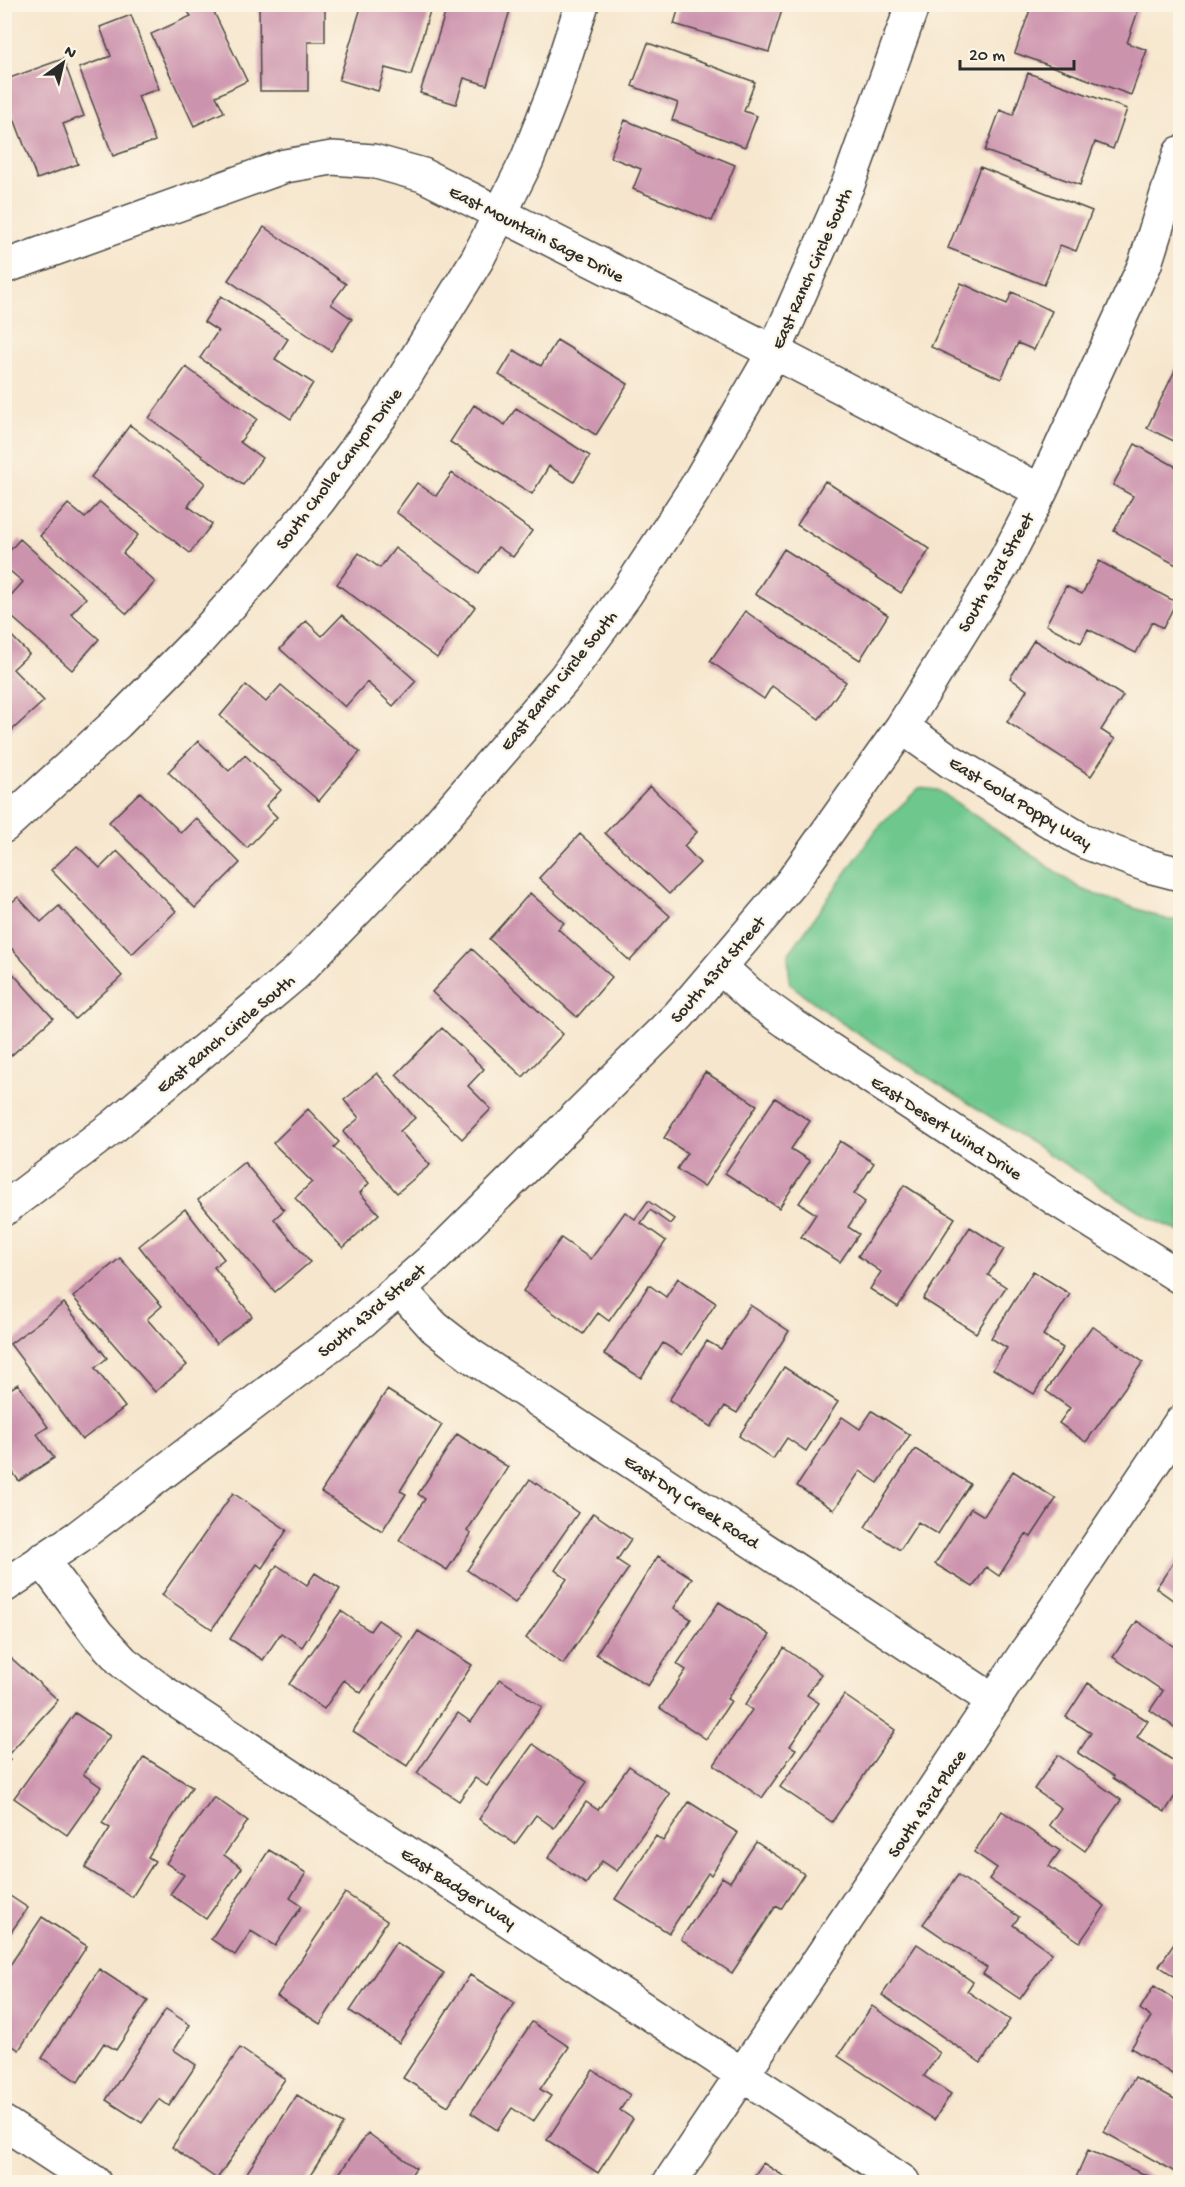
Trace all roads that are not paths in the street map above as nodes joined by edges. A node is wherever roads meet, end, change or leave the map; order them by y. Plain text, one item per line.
1 (582, 4) edge
2 (913, 4) edge
3 (1180, 153) edge
4 (501, 214) junction
5 (4, 267) edge
6 (774, 352) junction
7 (1041, 491) junction
8 (902, 727) junction
9 (4, 826) edge
10 (1180, 874) edge
11 (720, 967) junction
12 (4, 1209) edge
13 (1180, 1277) edge
14 (399, 1288) junction
15 (1180, 1423) edge
16 (42, 1560) junction
17 (4, 1586) edge
18 (994, 1701) junction
19 (741, 2075) junction
20 (4, 2123) edge
21 (94, 2182) edge
22 (670, 2182) edge
23 (903, 2182) edge

1 - 4 street, South Cholla Canyon Drive
2 - 6 street, East Ranch Circle South
3 - 7 street, South 43rd Street
4 - 5 street, East Mountain Sage Drive
4 - 6 street, East Mountain Sage Drive
4 - 9 street, South Cholla Canyon Drive
6 - 7 street, East Mountain Sage Drive
6 - 12 street, East Ranch Circle South
7 - 8 street, South 43rd Street
8 - 10 street, East Gold Poppy Way
8 - 11 street, South 43rd Street
11 - 13 street, East Desert Wind Drive
11 - 14 street, South 43rd Street
14 - 16 street, South 43rd Street
14 - 18 street, East Dry Creek Road
15 - 18 street, South 43rd Place
16 - 17 street, South 43rd Street
16 - 19 street, East Badger Way
18 - 19 street, South 43rd Place
19 - 22 street, South 43rd Place
19 - 23 street, East Badger Way
20 - 21 street

